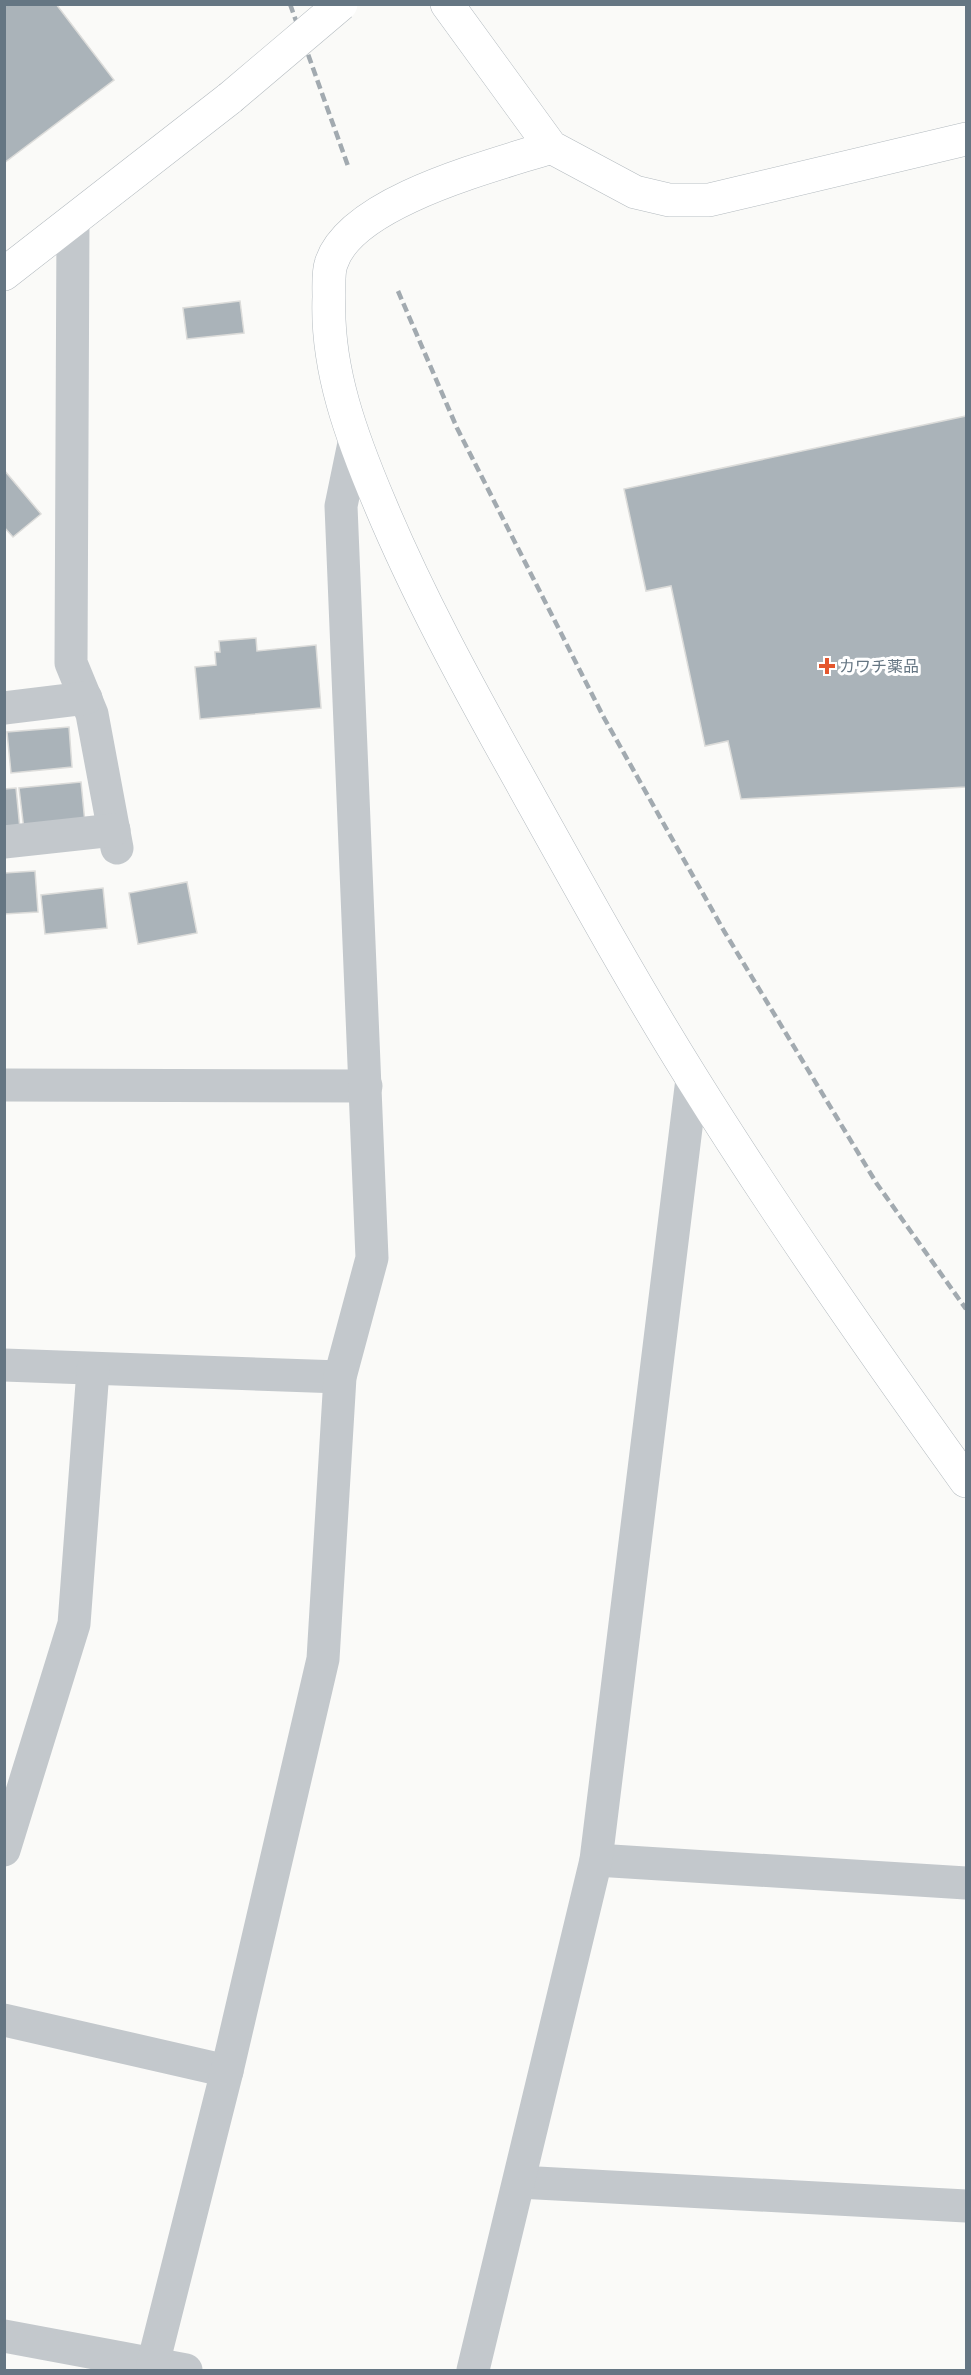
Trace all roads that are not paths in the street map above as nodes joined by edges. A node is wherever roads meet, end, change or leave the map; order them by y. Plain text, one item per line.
1 (342, 4) edge
2 (447, 4) edge
3 (966, 139) edge
4 (551, 147) junction
5 (73, 221) junction
6 (4, 274) edge
7 (354, 442) junction
8 (86, 698) junction
9 (4, 708) edge
10 (4, 842) edge
11 (692, 1078) junction
12 (4, 1085) edge
13 (366, 1086) junction
14 (4, 1365) edge
15 (93, 1370) junction
16 (340, 1377) junction
17 (966, 1481) edge
18 (5, 1847) edge
19 (596, 1860) junction
20 (966, 1883) edge
21 (4, 2020) edge
22 (227, 2071) junction
23 (519, 2182) junction
24 (966, 2206) edge
25 (4, 2336) edge
26 (153, 2364) junction
27 (186, 2370) edge
28 (473, 2370) edge

1 - 5 street, bridge
2 - 4 street
3 - 4 street
4 - 7 street
5 - 6 street
5 - 8 street
7 - 11 street
7 - 13 street
8 - 9 street
8 - 10 street
11 - 17 street
11 - 19 street
12 - 13 street
13 - 16 street
14 - 15 street
15 - 16 street
15 - 18 street
16 - 22 street
19 - 20 street
19 - 23 street
21 - 22 street
22 - 26 street
23 - 24 street
23 - 28 street
25 - 26 street
26 - 27 street

